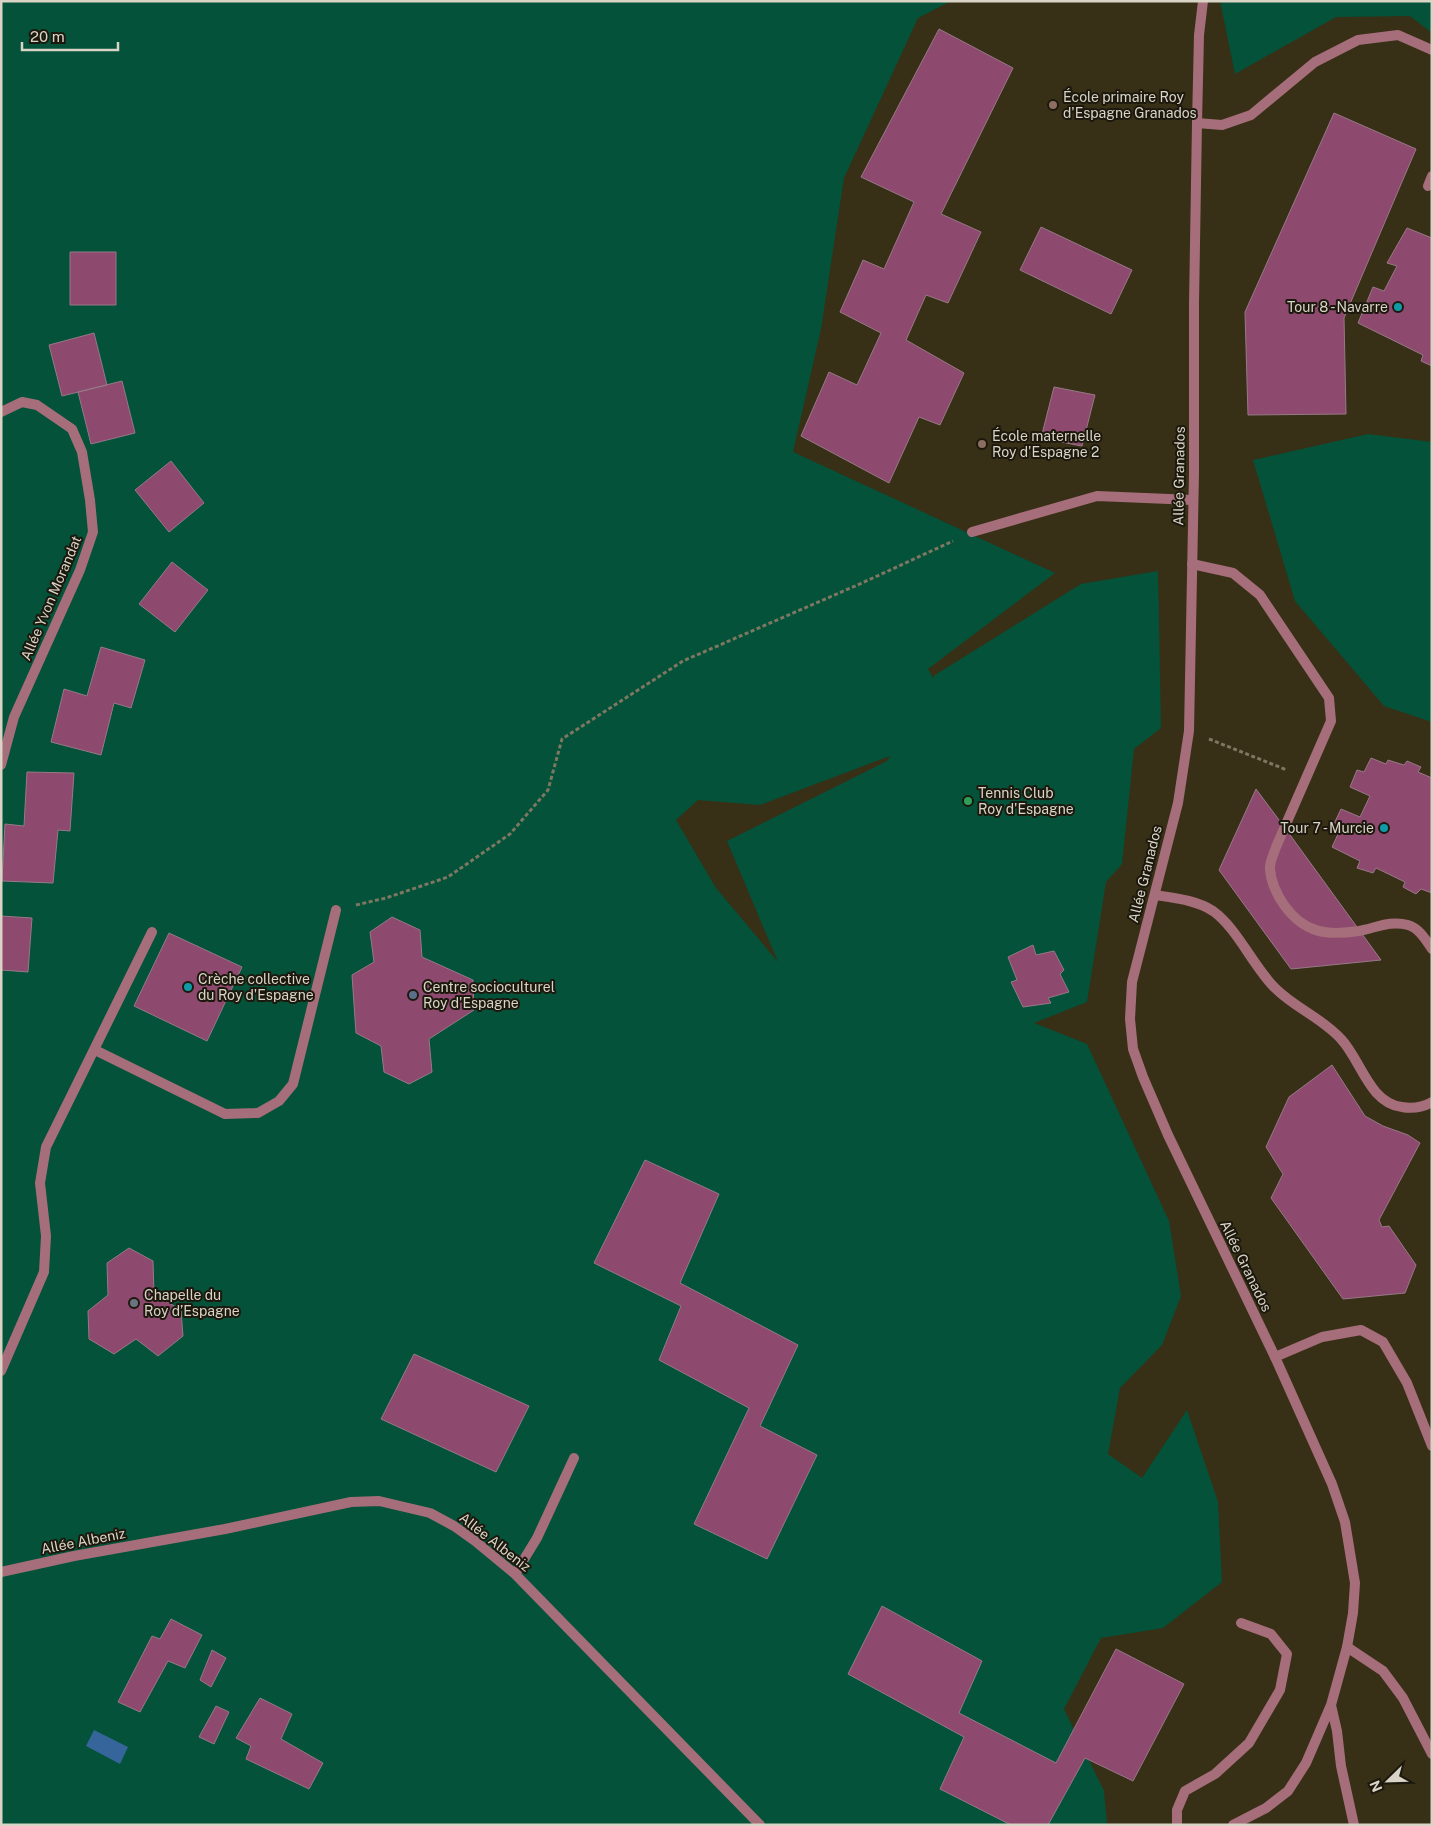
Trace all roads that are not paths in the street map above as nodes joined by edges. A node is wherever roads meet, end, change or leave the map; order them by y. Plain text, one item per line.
1 (1203, 1) edge
2 (1432, 50) edge
3 (1197, 123) junction
4 (1432, 176) edge
5 (1428, 186) dead end
6 (1, 412) edge
7 (1193, 500) junction
8 (972, 532) road end
9 (1192, 564) junction
10 (1, 765) edge
11 (1155, 894) junction
12 (336, 910) road end
13 (152, 932) dead end
14 (1432, 949) edge
15 (94, 1050) junction
16 (1432, 1102) edge
17 (1275, 1357) junction
18 (1, 1371) edge
19 (1432, 1446) edge
20 (574, 1458) dead end
21 (1, 1572) edge
22 (515, 1574) junction
23 (1241, 1624) dead end
24 (1347, 1647) junction
25 (1331, 1705) junction
26 (1432, 1754) edge
27 (760, 1825) edge
28 (1177, 1825) edge
29 (1233, 1825) edge
30 (1354, 1825) edge

1 - 3 street, Allée Granados
2 - 3 street
3 - 7 street, Allée Granados
4 - 5 street
6 - 10 street, Allée Yvon Morandat
7 - 8 street
7 - 9 street, Allée Granados
9 - 11 street, Allée Granados
9 - 14 street
11 - 16 street
11 - 17 street, Allée Granados
12 - 15 street
13 - 15 street
15 - 18 street
17 - 19 street
17 - 24 street, Allée Granados
20 - 22 street
21 - 22 street, Allée Albeniz
22 - 27 street, Allée Albeniz
23 - 28 street
24 - 25 street, Allée Granados
24 - 26 street
25 - 29 street, Allée Granados
25 - 30 street, Allée Granados

